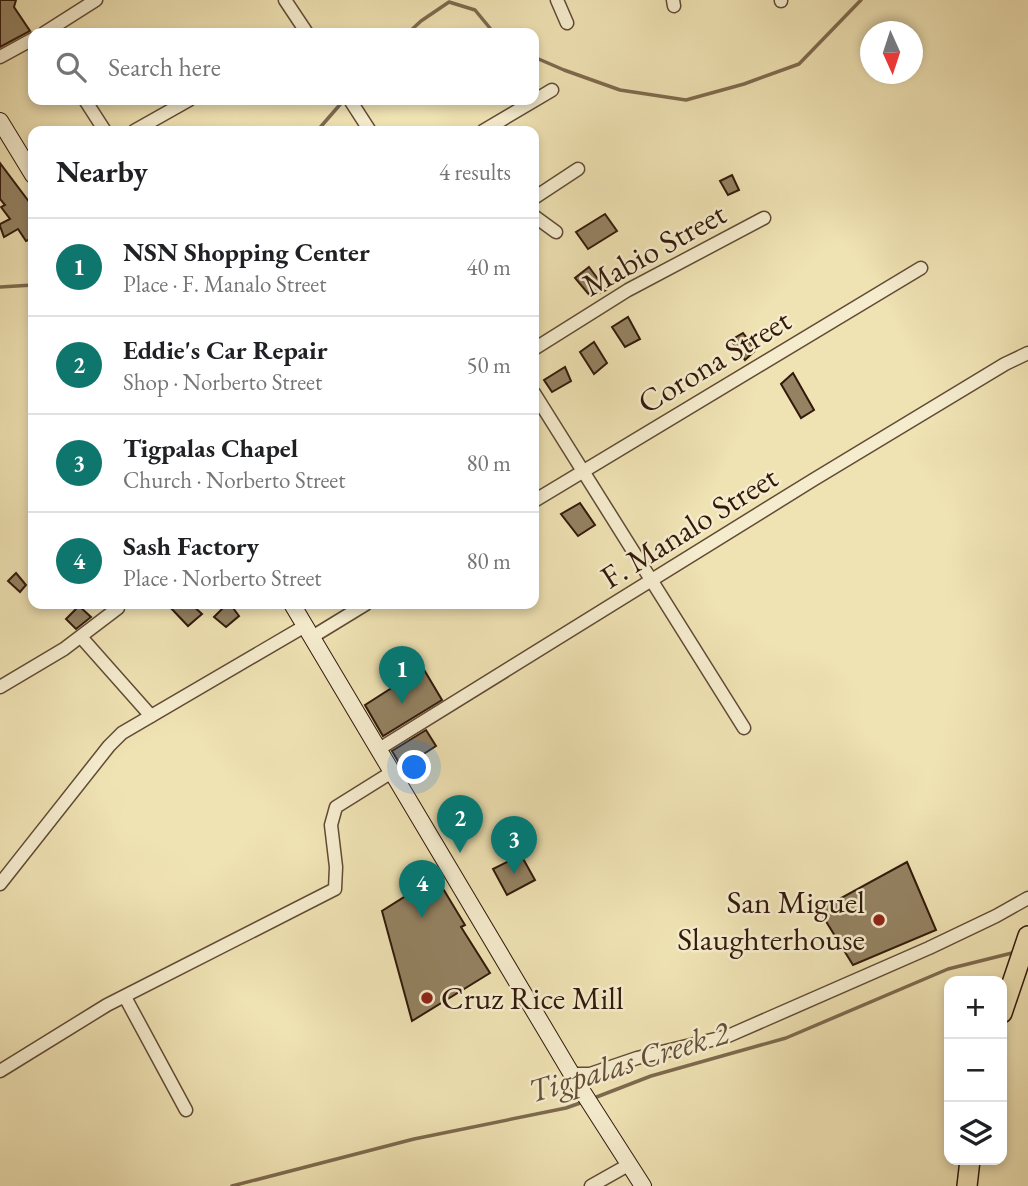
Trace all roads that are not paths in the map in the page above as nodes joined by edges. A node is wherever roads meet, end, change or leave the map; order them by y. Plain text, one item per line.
1 (96, 0) edge
2 (285, 0) edge
3 (557, 0) edge
4 (567, 23) dead end
5 (52, 28) edge
6 (303, 28) edge
7 (28, 42) edge
8 (0, 57) edge
9 (552, 90) dead end
10 (539, 98) edge
11 (88, 105) edge
12 (180, 105) edge
13 (354, 105) edge
14 (527, 105) edge
15 (0, 121) edge
16 (102, 126) edge
17 (143, 126) edge
18 (367, 126) edge
19 (491, 126) edge
20 (28, 168) edge
21 (578, 169) dead end
22 (539, 195) edge
23 (764, 218) dead end
24 (539, 220) edge
25 (556, 232) dead end
26 (921, 268) dead end
27 (539, 346) edge
28 (1028, 353) edge
29 (539, 402) edge
30 (583, 470) junction
31 (539, 498) edge
32 (652, 581) junction
33 (117, 609) edge
34 (295, 609) edge
35 (356, 609) edge
36 (308, 632) junction
37 (81, 637) junction
38 (0, 687) edge
39 (151, 716) junction
40 (744, 728) dead end
41 (379, 749) junction
42 (392, 772) junction
43 (0, 884) edge
44 (1028, 898) edge
45 (1028, 936) edge
46 (125, 997) junction
47 (1007, 997) edge
48 (0, 1071) edge
49 (574, 1079) junction
50 (186, 1110) dead end
51 (630, 1164) junction
52 (969, 1165) edge
53 (591, 1186) edge
54 (643, 1186) edge
55 (967, 1186) edge

1 - 5 street
2 - 6 street
3 - 4 street
7 - 8 street
9 - 10 street
11 - 16 street
12 - 17 street
13 - 18 street
14 - 19 street
15 - 20 main road
21 - 22 street
23 - 27 street, Mabio Street
24 - 25 street
26 - 30 street, Corona Street
28 - 32 street, F. Manalo Street
29 - 30 street
30 - 31 street, Corona Street
30 - 32 street
32 - 40 street
32 - 41 street, F. Manalo Street
33 - 37 street
34 - 36 main road
35 - 36 street
36 - 39 street
36 - 41 main road
37 - 38 street
37 - 39 street
39 - 43 street
41 - 42 main road
42 - 46 street
42 - 49 main road
44 - 49 street
45 - 47 highway
46 - 48 street
46 - 50 street
49 - 51 main road
51 - 53 street
51 - 54 main road
52 - 55 highway

